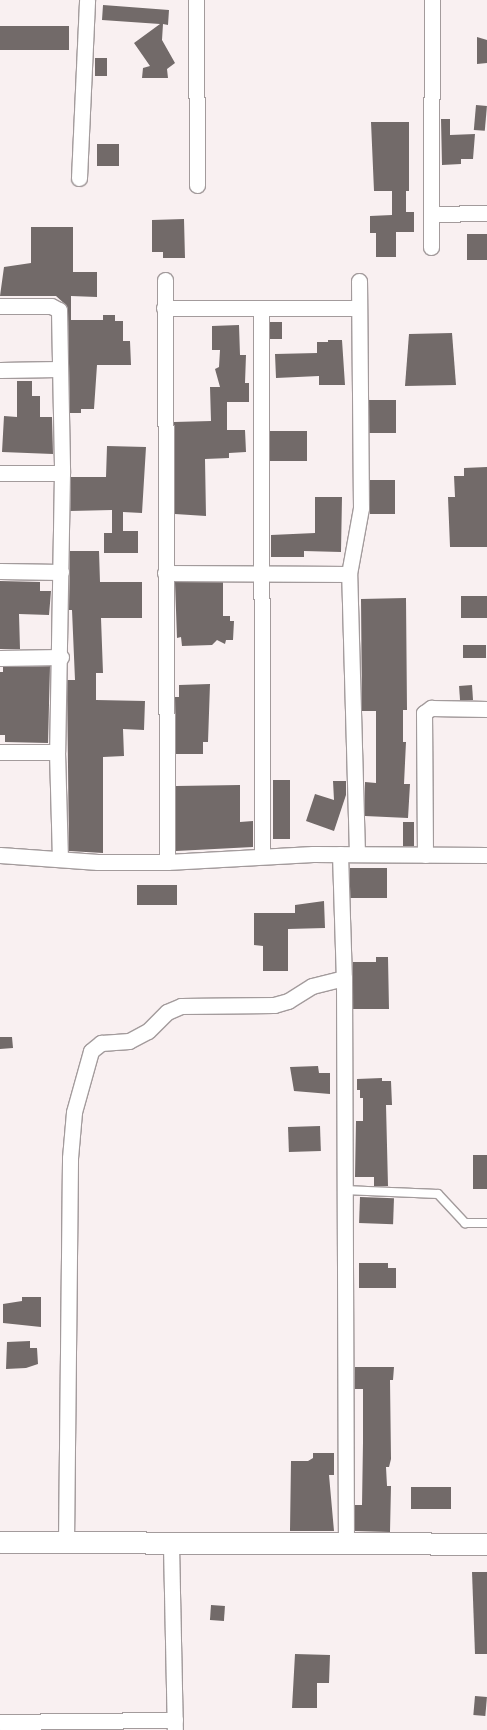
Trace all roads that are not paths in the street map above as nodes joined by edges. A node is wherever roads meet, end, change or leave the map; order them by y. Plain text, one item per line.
1 (87, 0) edge
2 (196, 0) edge
3 (432, 0) edge
4 (80, 178) dead end
5 (197, 185) dead end
6 (487, 213) edge
7 (431, 214) junction
8 (431, 247) dead end
9 (165, 280) dead end
10 (359, 282) dead end
11 (0, 306) edge
12 (164, 308) junction
13 (359, 308) junction
14 (261, 309) junction
15 (58, 369) junction
16 (0, 370) edge
17 (0, 473) edge
18 (62, 473) junction
19 (0, 571) edge
20 (263, 571) junction
21 (61, 572) junction
22 (165, 572) junction
23 (349, 574) junction
24 (61, 657) junction
25 (0, 658) edge
26 (487, 709) edge
27 (0, 752) edge
28 (57, 752) junction
29 (340, 854) junction
30 (357, 854) junction
31 (0, 855) edge
32 (425, 855) junction
33 (487, 855) edge
34 (262, 856) junction
35 (60, 857) junction
36 (167, 862) junction
37 (344, 978) junction
38 (344, 1190) junction
39 (487, 1223) edge
40 (0, 1542) edge
41 (66, 1543) junction
42 (487, 1544) edge
43 (171, 1545) junction
44 (346, 1545) junction
45 (0, 1722) edge
46 (175, 1725) edge
47 (90, 1726) edge

1 - 4 street
2 - 5 street
3 - 7 street
6 - 7 street
7 - 8 street
9 - 12 street
10 - 13 street
11 - 15 street
12 - 14 street
12 - 22 street
13 - 14 street
13 - 23 street
14 - 20 street
15 - 16 street
15 - 18 street
17 - 18 street
18 - 21 street
19 - 21 street
20 - 22 street
20 - 23 street
20 - 34 street
21 - 24 street
22 - 36 street
23 - 30 street
24 - 25 street
24 - 28 street
26 - 32 street
27 - 28 street
28 - 35 street
29 - 30 street
29 - 34 street
29 - 37 street
30 - 32 street
31 - 35 street
32 - 33 street
34 - 36 street
35 - 36 street
37 - 38 street
37 - 41 street
38 - 39 lane
38 - 44 street
40 - 41 main road
41 - 43 main road
42 - 44 main road
43 - 44 main road
43 - 46 street
45 - 47 street
46 - 47 street

